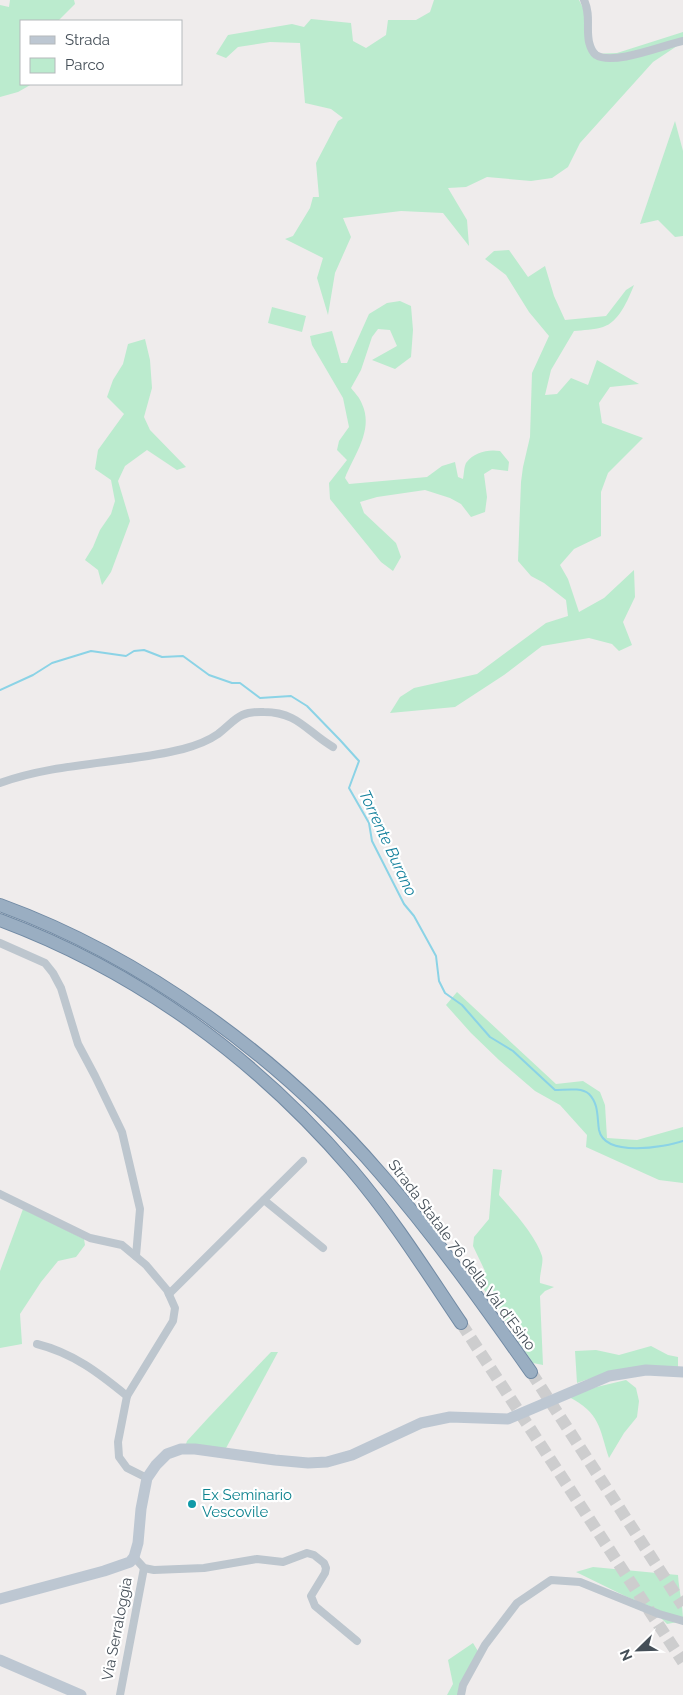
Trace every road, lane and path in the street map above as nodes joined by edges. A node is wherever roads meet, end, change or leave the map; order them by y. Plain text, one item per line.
1 (584, 0) edge
2 (683, 41) edge
3 (333, 747) dead end
4 (0, 783) edge
5 (0, 905) edge
6 (0, 920) edge
7 (0, 943) edge
8 (303, 1161) dead end
9 (0, 1194) edge
10 (264, 1200) junction
11 (323, 1248) dead end
12 (136, 1256) junction
13 (169, 1294) junction
14 (461, 1323) tunnel mouth
15 (37, 1344) dead end
16 (531, 1372) tunnel mouth
17 (683, 1372) edge
18 (127, 1396) junction
19 (148, 1478) junction
20 (134, 1557) junction
21 (144, 1568) junction
22 (0, 1599) edge
23 (683, 1621) edge
24 (357, 1640) dead end
25 (0, 1660) edge
26 (81, 1695) edge
27 (120, 1695) edge
28 (461, 1695) edge

1 - 2 street
3 - 4 street
5 - 16 highway, Strada Statale 76 della Val d'Esino
6 - 14 highway
7 - 12 street
8 - 10 street
9 - 12 street
10 - 11 street
10 - 13 street
12 - 13 street
13 - 18 street
15 - 18 street
17 - 19 main road, Via Serraloggia
18 - 19 street
19 - 20 main road, Via Serraloggia
20 - 21 street
20 - 22 main road, Via Serraloggia
21 - 24 street
21 - 27 street, Via Serraloggia
23 - 28 street
25 - 26 main road

